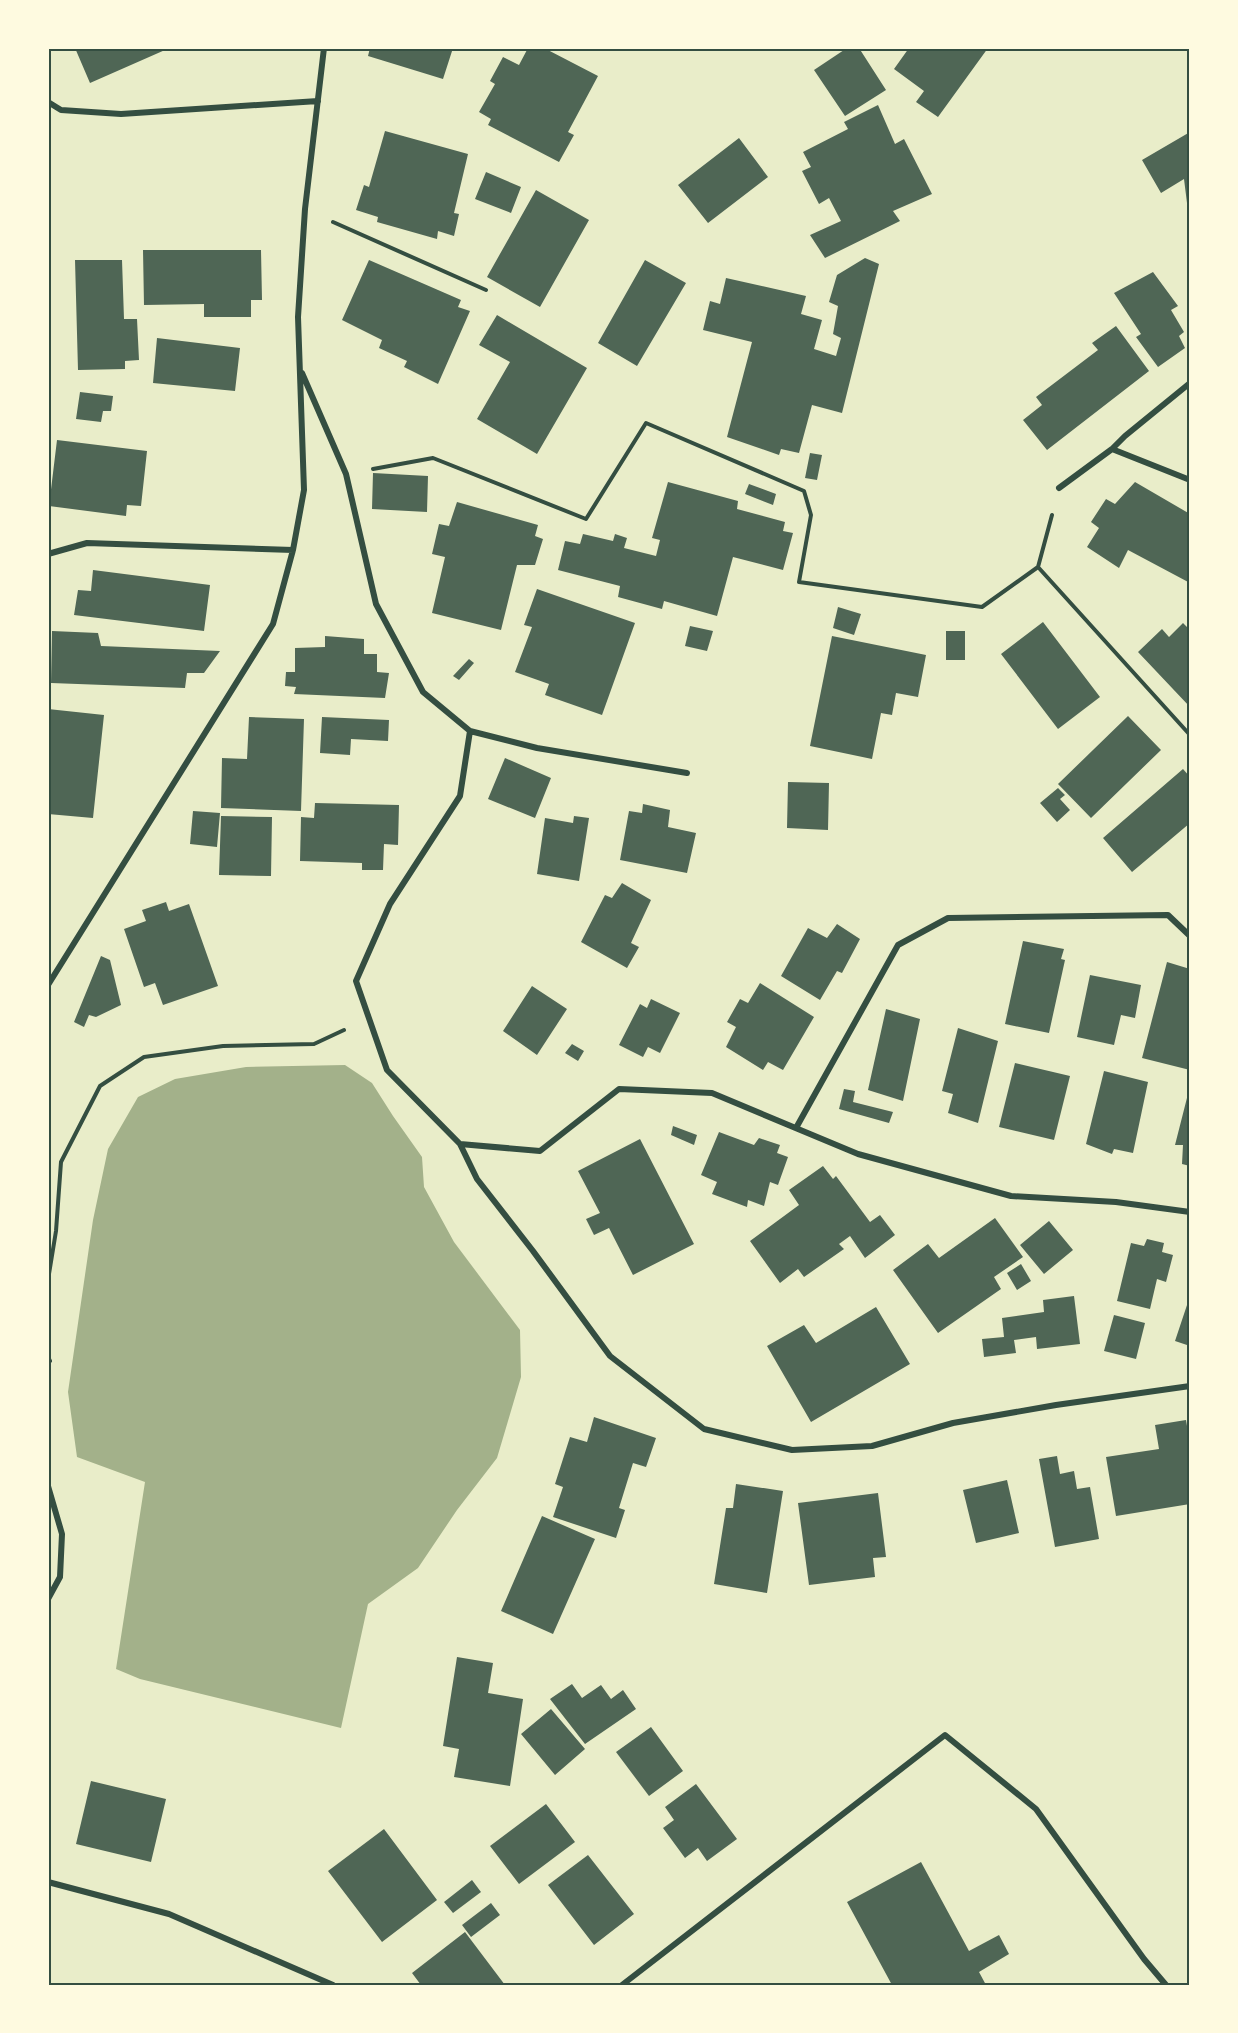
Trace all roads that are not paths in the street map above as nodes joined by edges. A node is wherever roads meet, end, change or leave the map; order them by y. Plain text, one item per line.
1 (324, 48) edge
2 (318, 101) junction
3 (48, 102) edge
4 (300, 369) junction
5 (1190, 383) edge
6 (1112, 449) junction
7 (1190, 480) edge
8 (1059, 488) road end
9 (293, 550) junction
10 (48, 554) edge
11 (470, 731) junction
12 (687, 773) dead end
13 (1190, 936) edge
14 (48, 985) edge
15 (796, 1128) junction
16 (460, 1144) junction
17 (1190, 1212) edge
18 (1190, 1386) edge
19 (48, 1486) edge
20 (48, 1599) edge
21 (48, 1882) edge
22 (333, 1985) edge
23 (622, 1985) edge
24 (1166, 1985) edge

1 - 2 street
2 - 3 street
2 - 4 street
4 - 9 street
4 - 11 street
5 - 6 street
6 - 7 street
6 - 8 street
9 - 10 street
9 - 14 street
11 - 12 street
11 - 16 street
13 - 15 street
15 - 16 street
15 - 17 street
16 - 18 street
19 - 20 street
21 - 22 street
23 - 24 street

